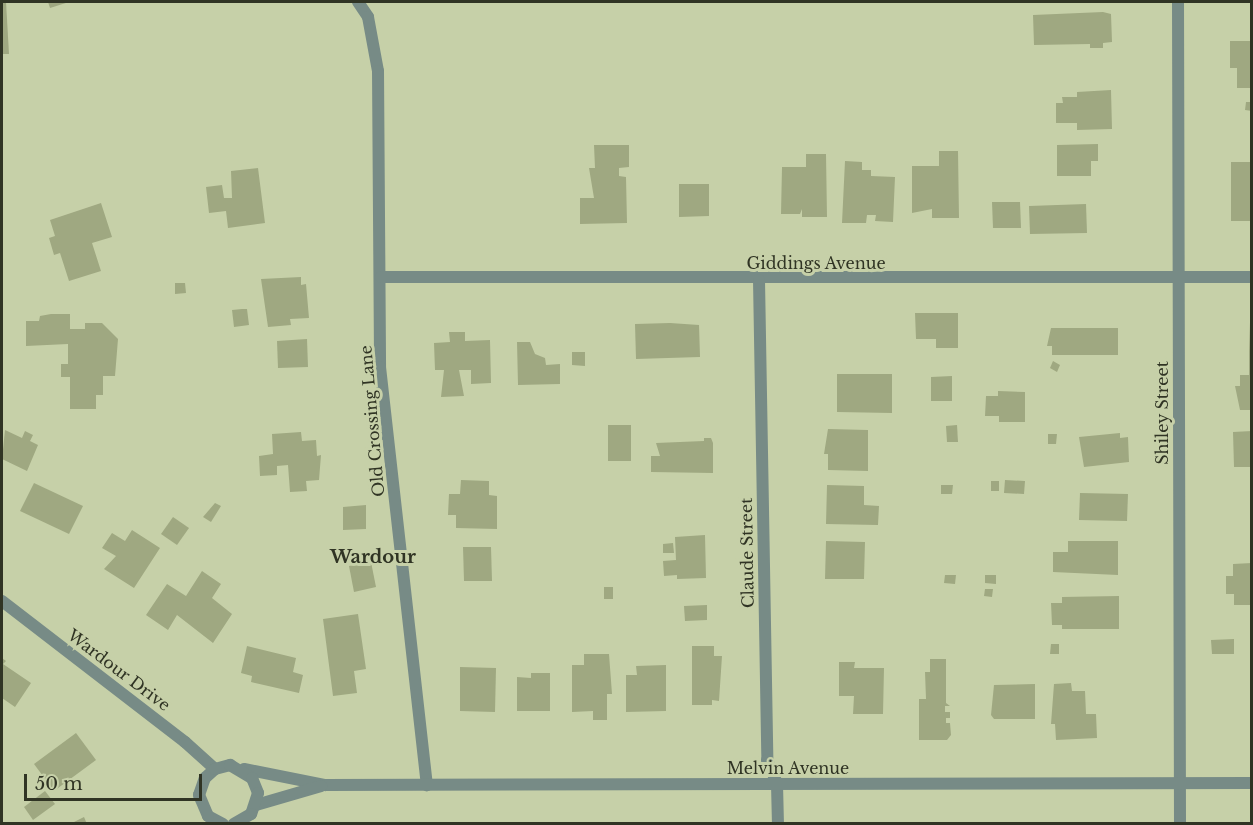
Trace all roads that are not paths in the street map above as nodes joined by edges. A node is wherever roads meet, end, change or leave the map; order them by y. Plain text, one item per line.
1 (358, 2) edge
2 (1178, 2) edge
3 (381, 277) junction
4 (1179, 277) junction
5 (1251, 277) edge
6 (759, 280) junction
7 (2, 601) edge
8 (215, 769) junction
9 (244, 770) junction
10 (1180, 783) junction
11 (1251, 783) edge
12 (777, 784) junction
13 (325, 785) junction
14 (428, 785) junction
15 (256, 805) junction
16 (208, 820) edge
17 (240, 822) edge
18 (223, 824) edge
19 (778, 824) edge
20 (1180, 824) edge

1 - 3 street, Old Crossing Lane
2 - 4 street, Shiley Street
3 - 6 street, Giddings Avenue
3 - 14 street, Old Crossing Lane
4 - 5 street, Giddings Avenue
4 - 6 street, Giddings Avenue
4 - 10 street, Shiley Street
6 - 12 street, Claude Street
7 - 8 street, Wardour Drive
8 - 9 street, Melvin Avenue
8 - 16 street
9 - 13 street, Melvin Avenue
9 - 15 street
10 - 11 street, Melvin Avenue
10 - 12 street, Melvin Avenue
10 - 20 street, Shiley Street
12 - 14 street, Melvin Avenue
12 - 19 street, Claude Street
13 - 14 street, Melvin Avenue
13 - 15 street, Melvin Avenue
15 - 17 street
16 - 18 street

